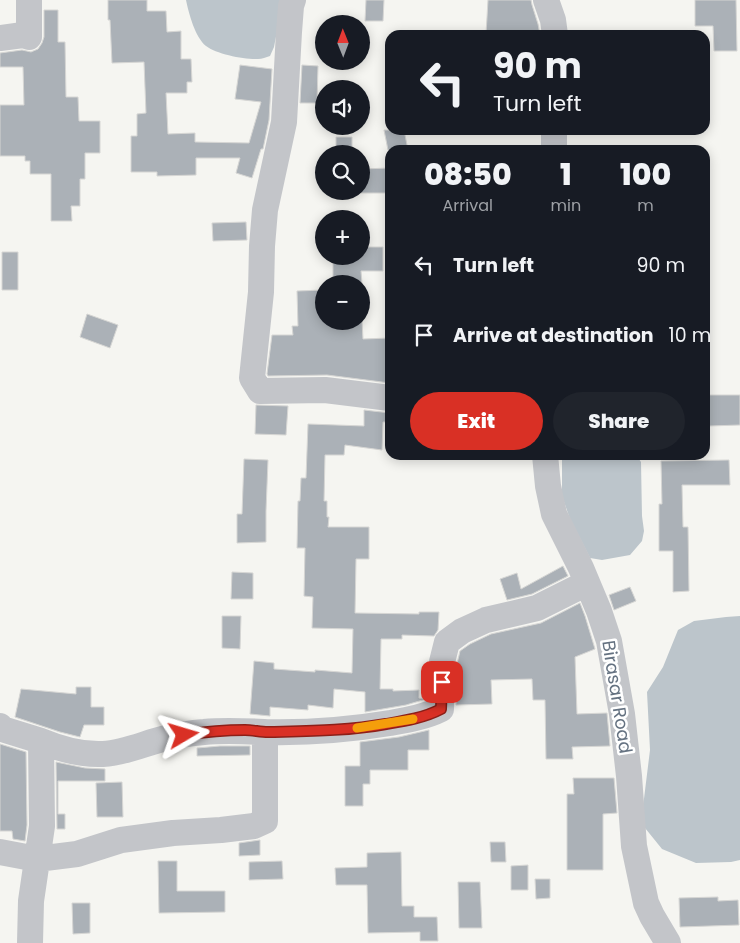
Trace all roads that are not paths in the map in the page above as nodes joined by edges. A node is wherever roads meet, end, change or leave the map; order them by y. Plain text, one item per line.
1 (29, 0) edge
2 (293, 0) edge
3 (546, 0) edge
4 (554, 30) edge
5 (0, 38) edge
6 (385, 397) edge
7 (545, 460) edge
8 (587, 583) junction
9 (0, 726) edge
10 (265, 732) junction
11 (40, 741) junction
12 (0, 852) edge
13 (37, 859) junction
14 (30, 943) edge
15 (668, 943) edge

1 - 5 street
2 - 6 street
3 - 4 street
7 - 8 street, Birasar Road
8 - 10 street
8 - 15 street, Birasar Road
9 - 11 street
10 - 11 street
10 - 13 street
11 - 13 street
12 - 13 street
13 - 14 street

